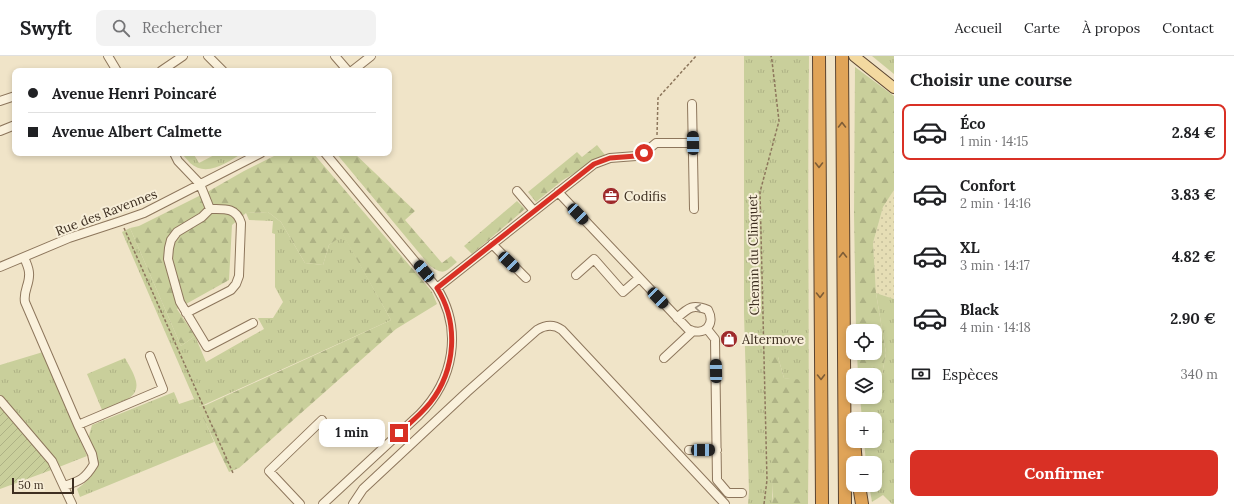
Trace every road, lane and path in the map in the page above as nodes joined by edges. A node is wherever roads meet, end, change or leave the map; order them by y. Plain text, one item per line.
1 (108, 56) edge
2 (183, 56) edge
3 (208, 56) edge
4 (335, 56) edge
5 (370, 56) edge
6 (696, 56) edge
7 (771, 56) edge
8 (819, 56) edge
9 (842, 56) edge
10 (854, 56) edge
11 (115, 68) edge
12 (165, 68) edge
13 (220, 68) edge
14 (345, 68) edge
15 (356, 68) edge
16 (894, 88) edge
17 (12, 97) edge
18 (0, 101) edge
19 (692, 104) dead end
20 (12, 126) edge
21 (0, 131) edge
22 (656, 143) junction
23 (693, 143) junction
24 (176, 156) edge
25 (255, 156) edge
26 (327, 156) edge
27 (200, 184) junction
28 (517, 191) dead end
29 (558, 192) junction
30 (210, 209) junction
31 (694, 209) dead end
32 (534, 211) junction
33 (121, 221) junction
34 (492, 244) junction
35 (24, 257) junction
36 (0, 267) edge
37 (576, 275) dead end
38 (844, 276) junction
39 (526, 278) dead end
40 (640, 278) junction
41 (437, 288) junction
42 (186, 313) junction
43 (678, 318) junction
44 (253, 324) dead end
45 (707, 329) junction
46 (693, 331) junction
47 (150, 356) dead end
48 (664, 358) dead end
49 (0, 400) edge
50 (852, 412) edge
51 (322, 420) dead end
52 (78, 425) junction
53 (689, 450) dead end
54 (717, 450) junction
55 (233, 473) dead end
56 (64, 486) junction
57 (860, 492) edge
58 (742, 493) dead end
59 (72, 504) edge
60 (300, 504) edge
61 (323, 504) edge
62 (353, 504) edge
63 (725, 504) edge
64 (764, 504) edge
65 (822, 504) edge
66 (846, 504) edge
67 (862, 504) edge

1 - 11 street
2 - 12 street
3 - 13 street
4 - 14 street
5 - 15 street
6 - 22 path
7 - 64 path, Chemin du Clinquet
8 -> 65 highway
38 -> 9 highway
10 - 16 main road
17 - 18 street
19 - 23 street
20 - 21 street
22 - 23 street
22 - 29 street
23 - 31 street
24 - 27 street
25 - 27 street, Rue des Ravennes
26 - 41 street
27 - 30 street
27 - 33 street, Rue des Ravennes
28 - 32 street
29 - 32 street
29 - 40 street
30 - 42 street
30 - 42 street
32 - 34 street
33 - 35 street, Rue des Ravennes
33 - 55 path
34 - 39 street
34 - 41 street
35 - 36 street, Rue des Ravennes
35 - 52 street
37 - 40 street
38 - 50 highway
38 - 66 highway
40 - 43 street
41 - 61 street
42 - 44 street
45 -> 43 street
43 - 46 street
45 - 46 street
45 - 54 street
46 - 48 street
47 - 52 street
49 - 56 street
51 - 60 street
52 - 56 street
53 - 54 street
54 - 58 street
56 - 59 street
57 - 67 highway
62 - 63 street

